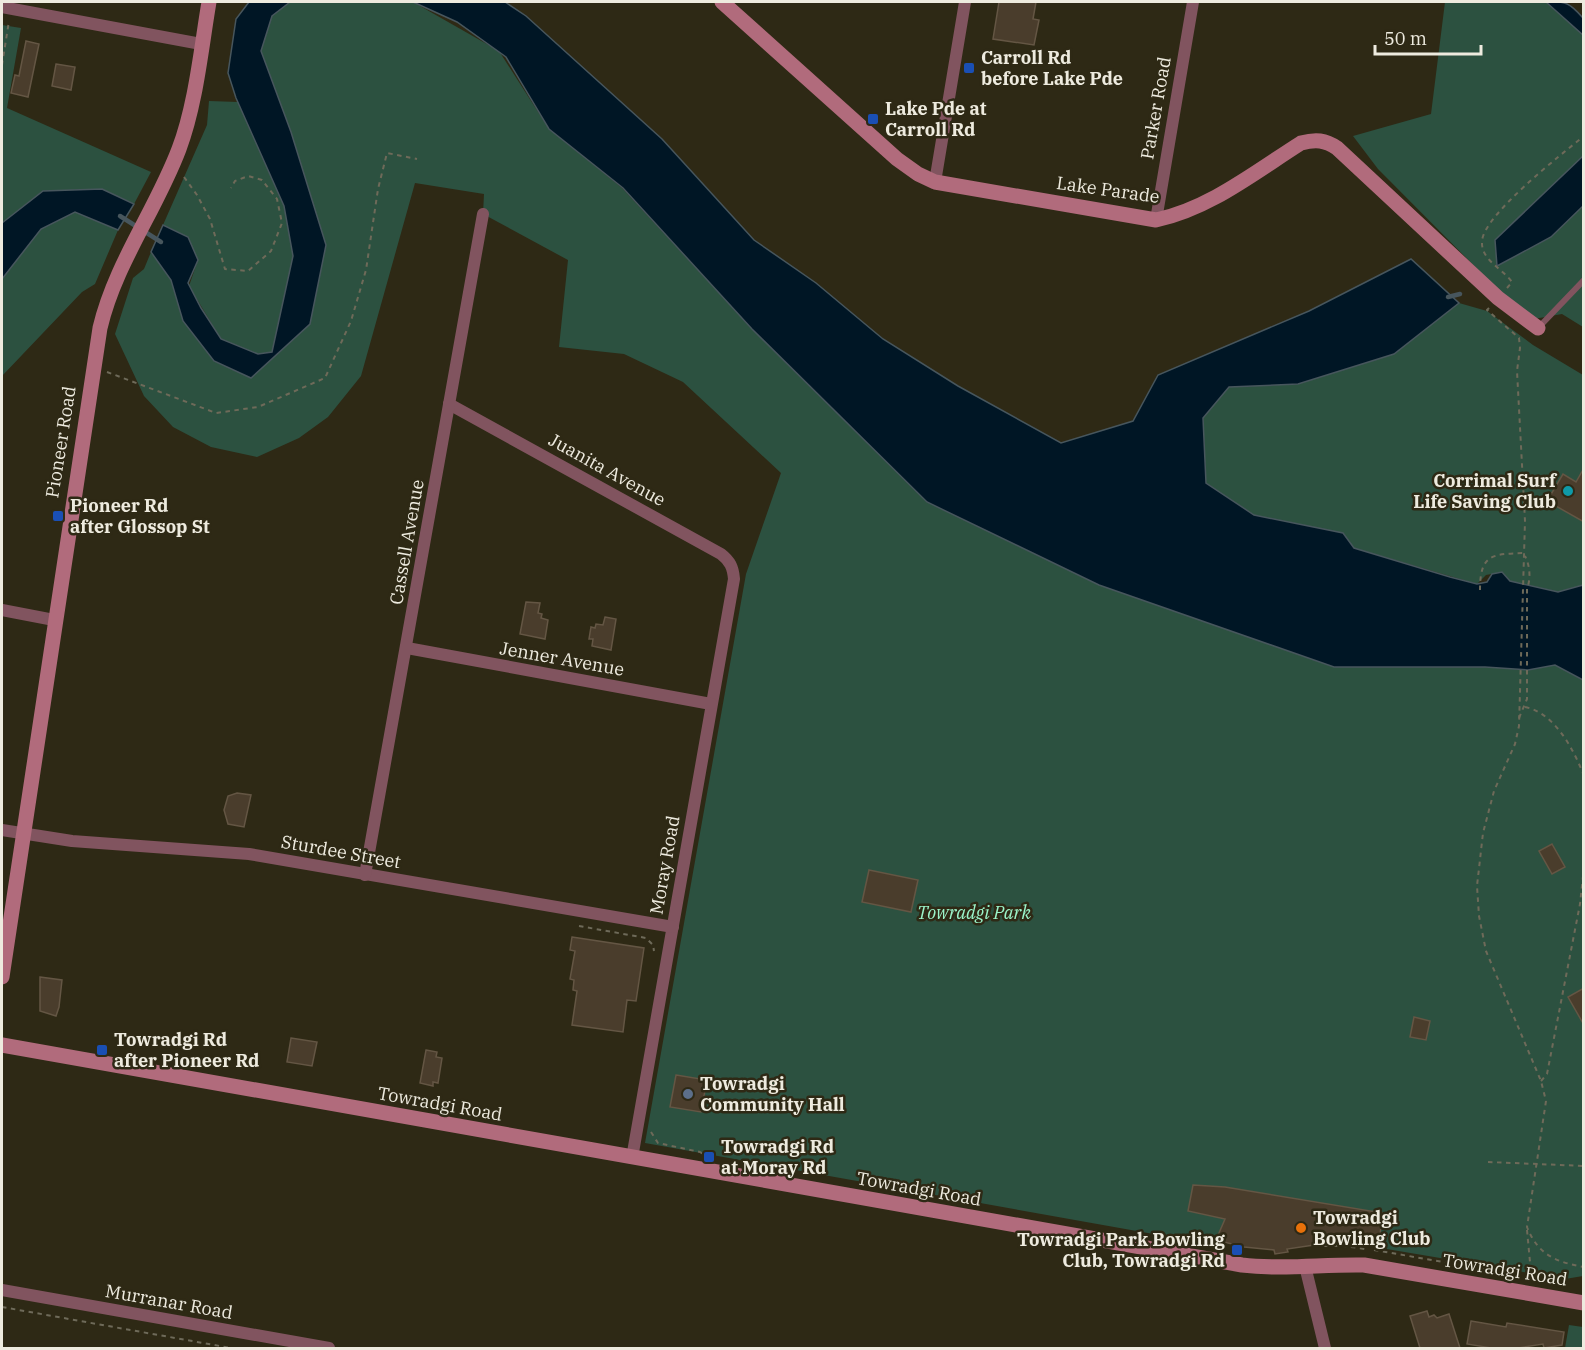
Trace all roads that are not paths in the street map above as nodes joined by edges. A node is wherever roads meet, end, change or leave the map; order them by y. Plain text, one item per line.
1 (209, 2) edge
2 (722, 2) edge
3 (965, 2) edge
4 (1192, 2) edge
5 (6, 8) edge
6 (201, 44) junction
7 (935, 182) junction
8 (483, 214) dead end
9 (1156, 220) junction
10 (1584, 280) edge
11 (1538, 328) joint
12 (449, 404) junction
13 (734, 579) joint
14 (2, 610) edge
15 (54, 620) junction
16 (407, 648) junction
17 (711, 704) junction
18 (2, 830) edge
19 (22, 834) junction
20 (365, 875) junction
21 (673, 927) junction
22 (2, 977) edge
23 (2, 1045) edge
24 (632, 1158) junction
25 (1305, 1266) junction
26 (2, 1290) edge
27 (1584, 1303) edge
28 (329, 1348) edge
29 (1325, 1348) edge

1 - 6 main road, Pioneer Road
2 - 7 main road, Lake Parade
3 - 7 street
4 - 9 street, Parker Road
5 - 6 street
6 - 15 main road, Pioneer Road
7 - 9 main road, Lake Parade
8 - 12 street, Cassell Avenue
9 - 11 main road, Lake Parade
10 - 11 lane
12 - 13 street, Juanita Avenue
12 - 16 street, Cassell Avenue
13 - 17 street, Moray Road
14 - 15 street
15 - 19 main road, Pioneer Road
16 - 17 street, Jenner Avenue
16 - 20 street, Cassell Avenue
17 - 21 street, Moray Road
18 - 19 street, Sturdee Street
19 - 20 street, Sturdee Street
19 - 22 main road, Pioneer Road
20 - 21 street, Sturdee Street
21 - 24 street, Moray Road
23 - 24 main road, Towradgi Road
24 - 25 main road, Towradgi Road
25 - 27 main road, Towradgi Road
25 - 29 street
26 - 28 street, Murranar Road

